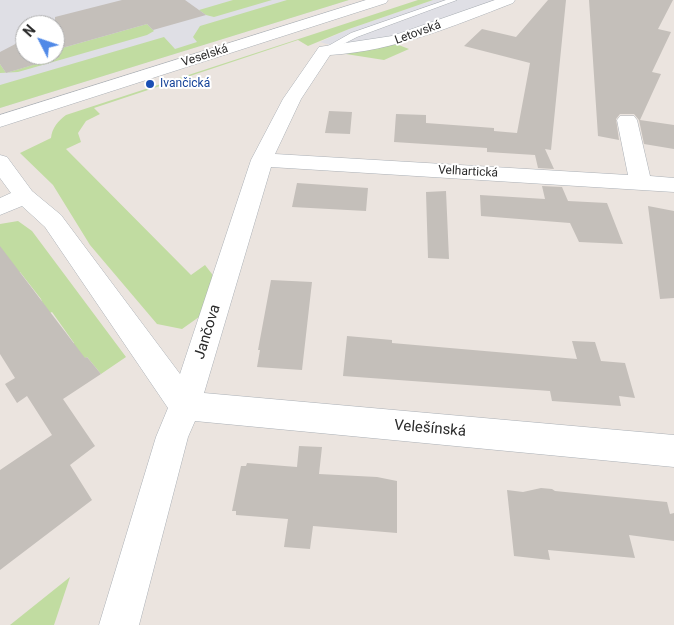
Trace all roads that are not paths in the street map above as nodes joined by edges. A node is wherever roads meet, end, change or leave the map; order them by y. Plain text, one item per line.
1 (380, 0) edge
2 (453, 0) edge
3 (508, 0) edge
4 (325, 50) junction
5 (628, 120) dead end
6 (0, 121) edge
7 (262, 160) junction
8 (0, 162) edge
9 (640, 182) junction
10 (674, 185) edge
11 (24, 196) junction
12 (0, 207) edge
13 (185, 406) junction
14 (674, 451) edge
15 (119, 625) edge

1 - 6 street, Veselská
2 - 4 lane
3 - 4 street, Letovská
4 - 7 street, Jančova
5 - 9 street
7 - 9 street, Velhartická
7 - 13 street, Jančova
8 - 11 street
9 - 10 street, Velhartická
11 - 12 street
11 - 13 street
13 - 14 street, Velešínská
13 - 15 street, Jančova

